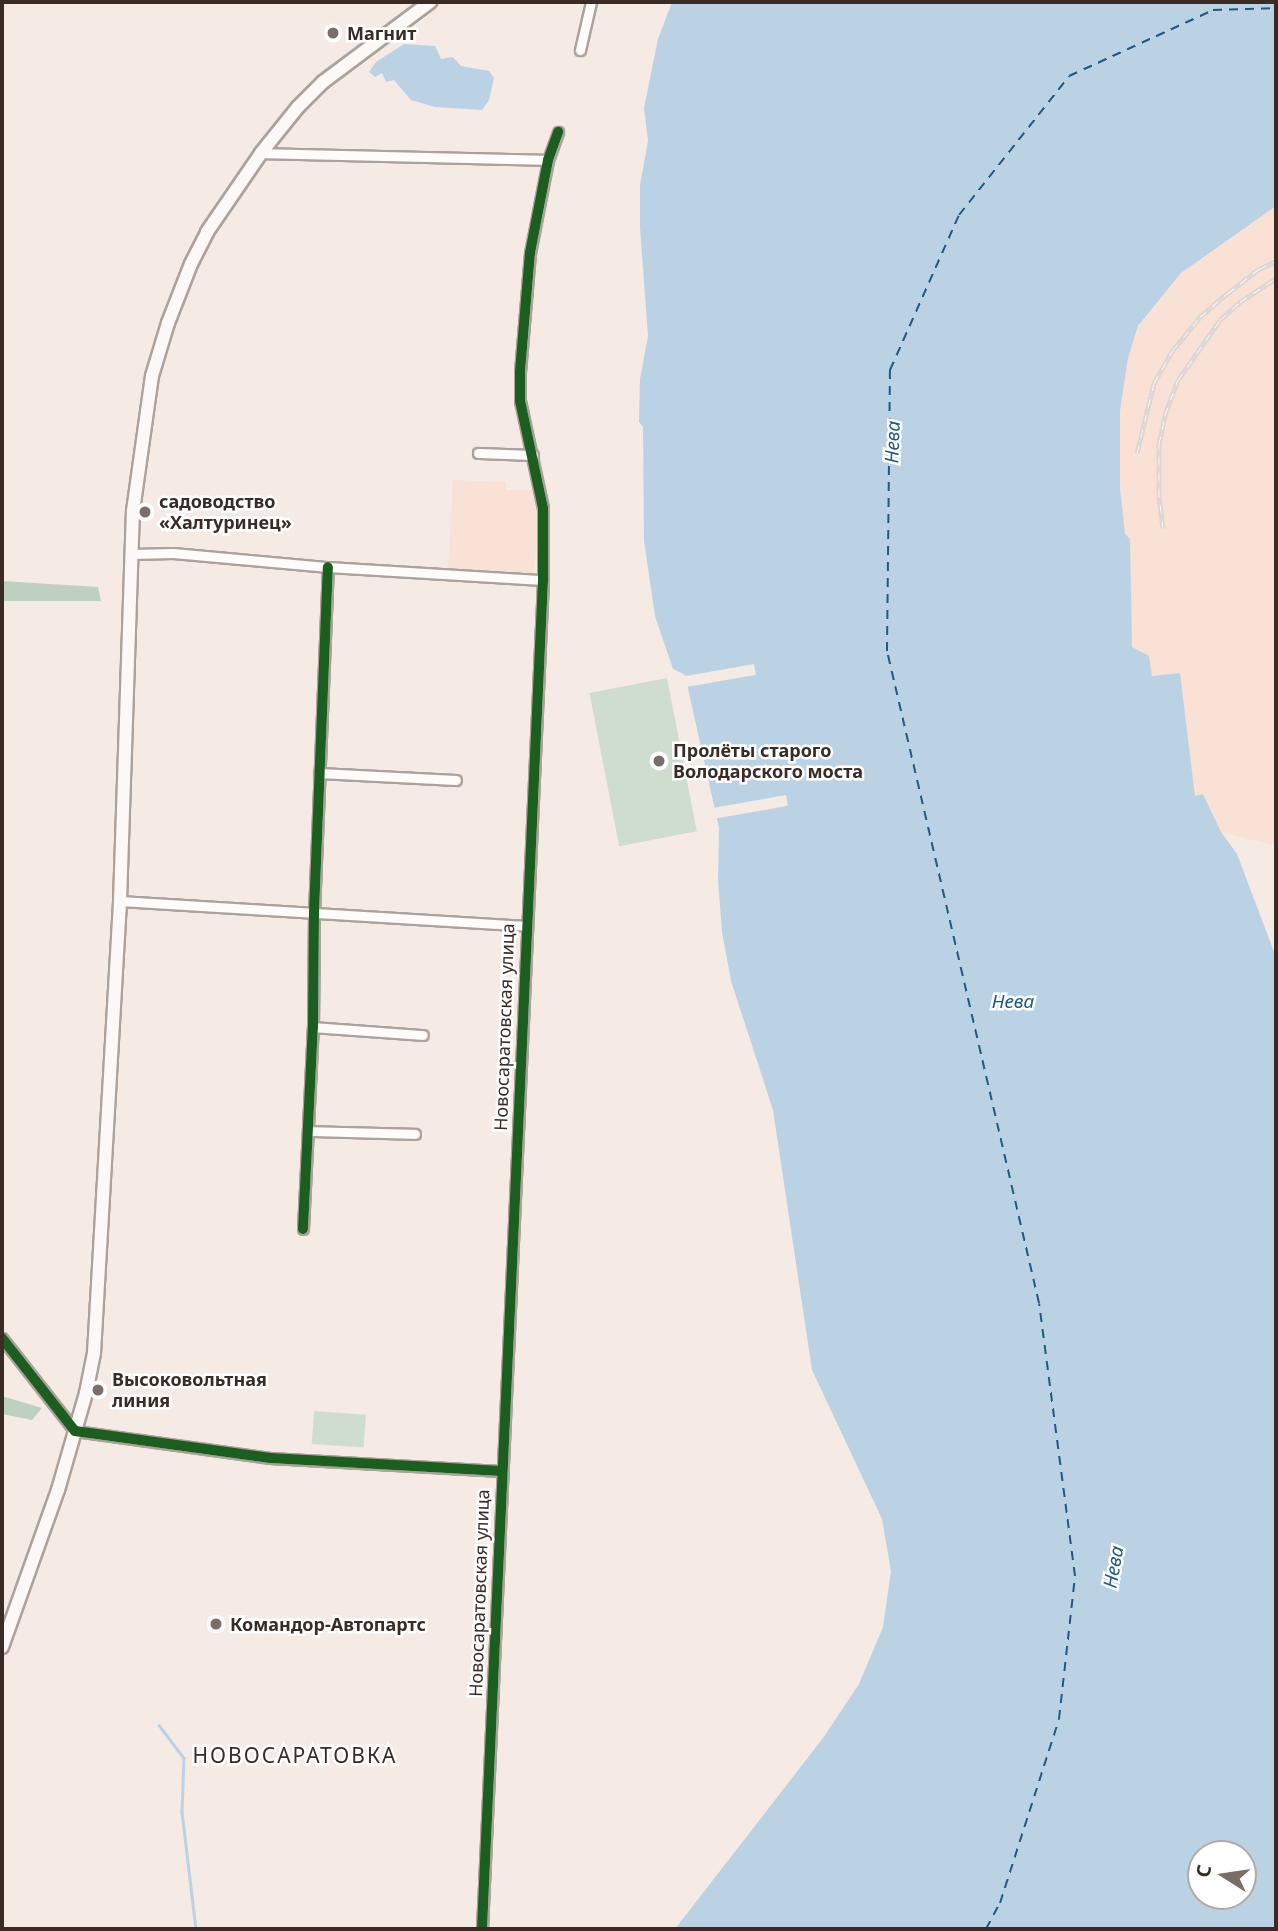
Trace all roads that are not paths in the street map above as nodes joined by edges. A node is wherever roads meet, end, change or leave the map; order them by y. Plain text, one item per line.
1 (430, 2) edge
2 (591, 2) edge
3 (580, 50) dead end
4 (558, 132) dead end
5 (261, 153) junction
6 (548, 160) junction
7 (478, 453) dead end
8 (533, 455) junction
9 (132, 554) junction
10 (328, 567) junction
11 (543, 580) junction
12 (319, 773) junction
13 (456, 780) dead end
14 (120, 901) junction
15 (314, 913) junction
16 (526, 926) junction
17 (313, 1027) junction
18 (423, 1035) dead end
19 (308, 1130) junction
20 (415, 1135) dead end
21 (303, 1229) dead end
22 (2, 1338) edge
23 (75, 1431) junction
24 (501, 1471) junction
25 (2, 1647) edge
26 (482, 1929) edge

1 - 5 main road
2 - 3 street
4 - 6 street, Новосаратовская улица
5 - 6 street
5 - 9 main road
6 - 8 street, Новосаратовская улица
7 - 8 street
8 - 11 street, Новосаратовская улица
9 - 10 street
9 - 14 main road
10 - 11 street
10 - 12 street
11 - 16 street, Новосаратовская улица
12 - 13 street
12 - 15 street
14 - 15 street
14 - 23 main road
15 - 16 street
15 - 17 street
16 - 24 street, Новосаратовская улица
17 - 18 street
17 - 19 street
19 - 20 street
19 - 21 street
22 - 23 street
23 - 24 street
23 - 25 main road
24 - 26 street, Новосаратовская улица

